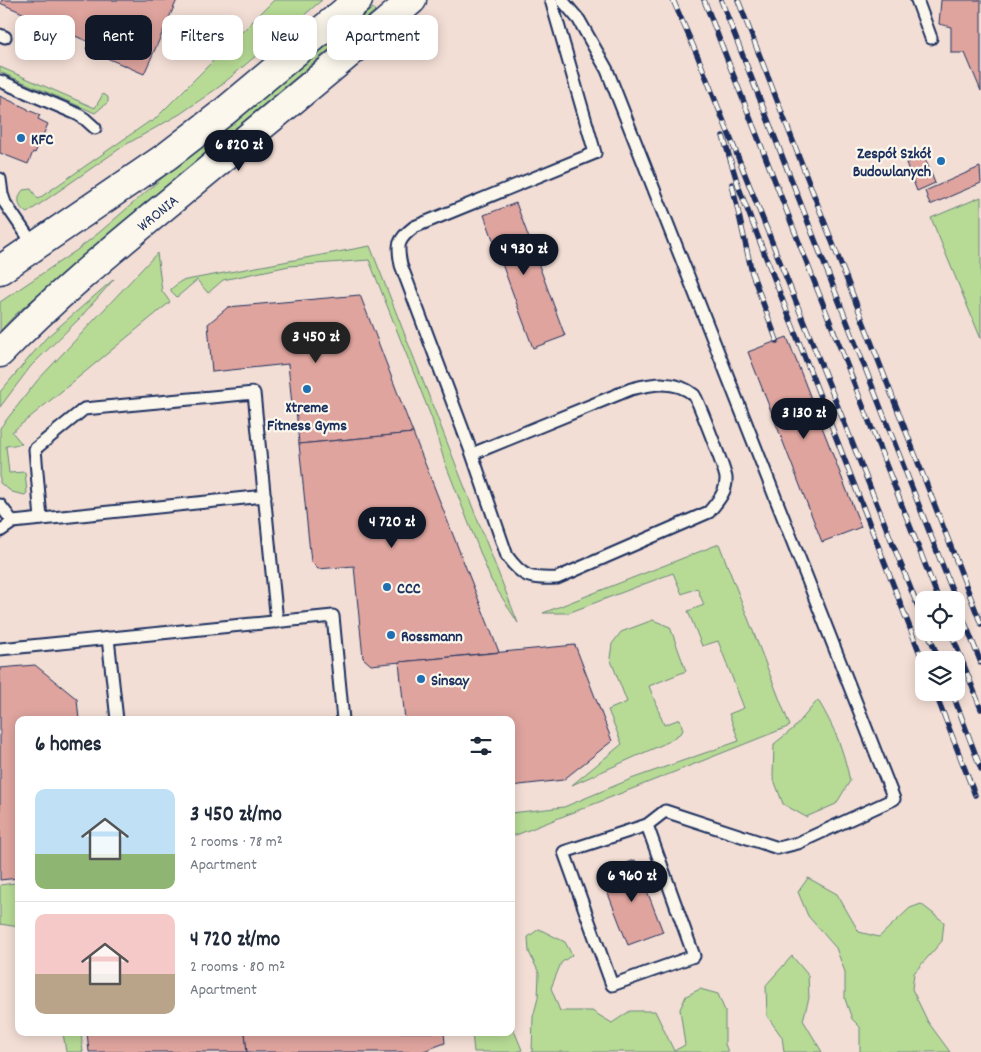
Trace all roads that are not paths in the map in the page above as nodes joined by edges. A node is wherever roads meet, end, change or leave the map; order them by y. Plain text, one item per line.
1 (358, 0) edge
2 (412, 0) edge
3 (551, 0) edge
4 (562, 0) edge
5 (917, 0) edge
6 (932, 38) dead end
7 (0, 81) edge
8 (95, 128) dead end
9 (0, 178) edge
10 (35, 247) junction
11 (0, 270) edge
12 (0, 353) edge
13 (472, 454) junction
14 (265, 496) junction
15 (0, 505) edge
16 (41, 519) junction
17 (13, 522) junction
18 (0, 530) edge
19 (277, 622) junction
20 (108, 638) junction
21 (0, 649) edge
22 (117, 716) edge
23 (343, 716) edge
24 (647, 825) junction

1 - 10 main road
2 - 12 main road, WRONIA
3 - 13 lane
4 - 24 lane
5 - 6 lane
7 - 8 lane
9 - 10 lane
10 - 11 main road
13 - 13 lane
14 - 16 lane
14 - 16 lane
14 - 19 lane
15 - 17 lane
16 - 17 lane
17 - 18 lane
19 - 20 lane
19 - 23 lane
20 - 21 lane
20 - 22 lane
24 - 24 lane

